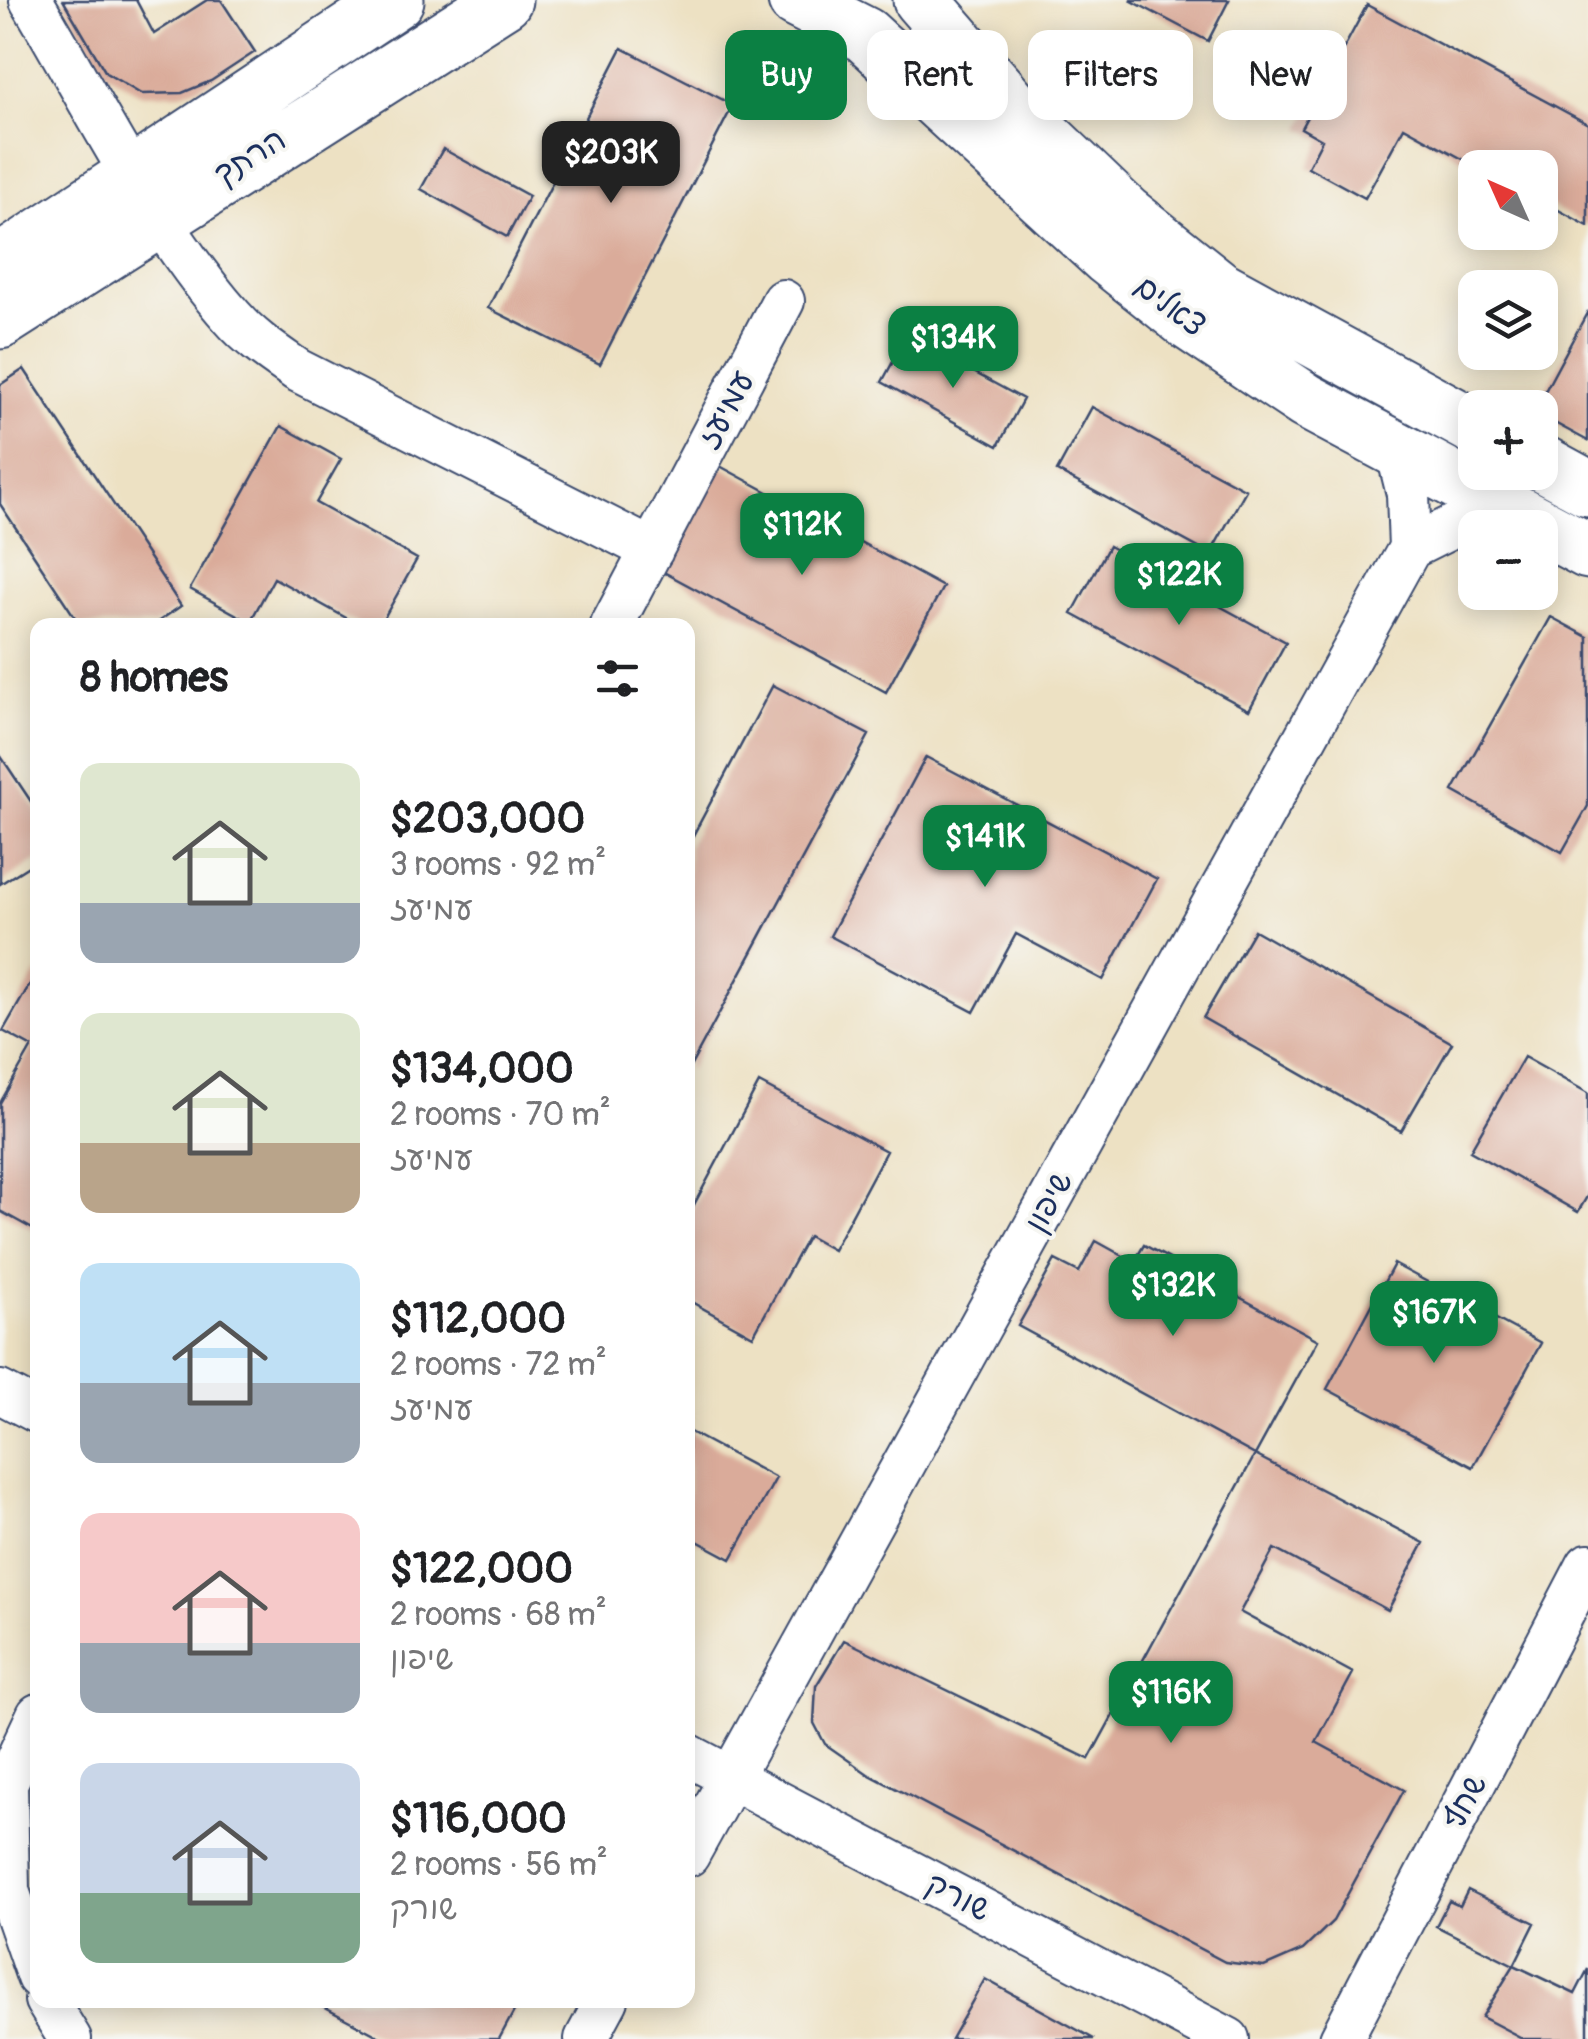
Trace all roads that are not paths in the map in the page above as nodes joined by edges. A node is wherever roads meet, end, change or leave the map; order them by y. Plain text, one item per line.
1 (32, 0) edge
2 (396, 0) edge
3 (504, 0) edge
4 (796, 0) edge
5 (921, 0) edge
6 (147, 195) junction
7 (0, 263) edge
8 (783, 301) dead end
9 (0, 320) edge
10 (1306, 401) junction
11 (1458, 418) edge
12 (1558, 472) edge
13 (1588, 488) edge
14 (1515, 510) edge
15 (1458, 524) edge
16 (1558, 534) edge
17 (1410, 548) junction
18 (652, 550) junction
19 (1588, 551) edge
20 (616, 618) edge
21 (0, 1392) edge
22 (30, 1408) edge
23 (1588, 1565) edge
24 (30, 1732) edge
25 (695, 1759) edge
26 (730, 1778) junction
27 (695, 1842) edge
28 (30, 1954) edge
29 (51, 2008) edge
30 (603, 2008) edge
31 (70, 2039) edge
32 (586, 2039) edge
33 (1228, 2039) edge
34 (1341, 2039) edge

1 - 6 street
2 - 6 street, הרתך
3 - 6 street, הרתך
4 - 10 street, צאלים
5 - 11 street, צאלים
6 - 7 street, הרתך
6 - 9 street, הרתך
6 - 18 street
8 - 18 street, עמיעז
10 - 14 street, צאלים
10 - 17 street
12 - 13 street
15 - 17 street
16 - 19 street, צאלים
17 - 26 street, שיפון
18 - 20 street, עמיעז
21 - 22 street
23 - 34 street, שחף
24 - 28 street
25 - 26 street, שורק
26 - 27 street, שיפון
26 - 33 street, שורק
29 - 31 street
30 - 32 street

